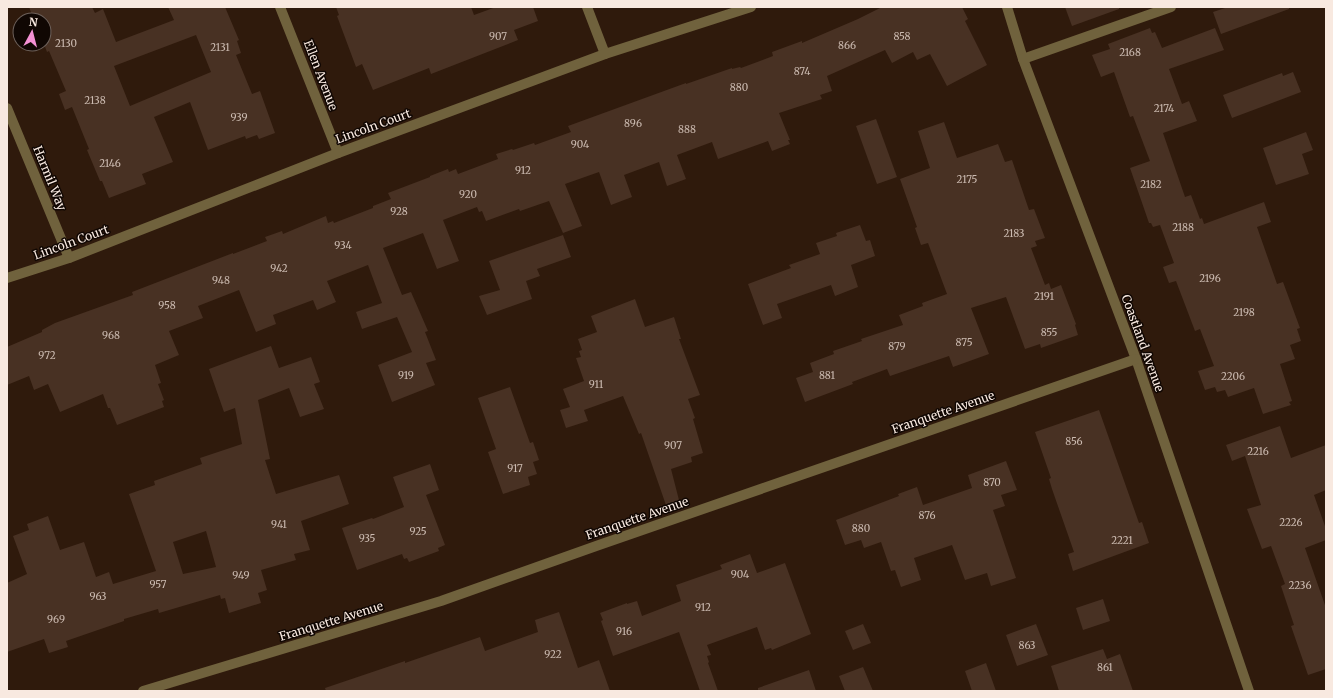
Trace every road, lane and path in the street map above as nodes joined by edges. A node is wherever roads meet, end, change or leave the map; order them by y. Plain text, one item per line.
1 (280, 7) edge
2 (587, 7) edge
3 (751, 7) edge
4 (1007, 7) edge
5 (1171, 7) edge
6 (605, 54) junction
7 (1023, 59) junction
8 (7, 108) edge
9 (338, 153) junction
10 (69, 258) junction
11 (7, 278) edge
12 (1136, 359) junction
13 (143, 691) edge
14 (1249, 691) edge

1 - 9 street, Ellen Avenue
2 - 6 street
3 - 6 street, Lincoln Court
4 - 7 street, Coastland Avenue
5 - 7 street
6 - 9 street, Lincoln Court
7 - 12 street, Coastland Avenue
8 - 10 street, Harmil Way
9 - 10 street, Lincoln Court
10 - 11 street, Lincoln Court
12 - 13 street, Franquette Avenue
12 - 14 street, Coastland Avenue

